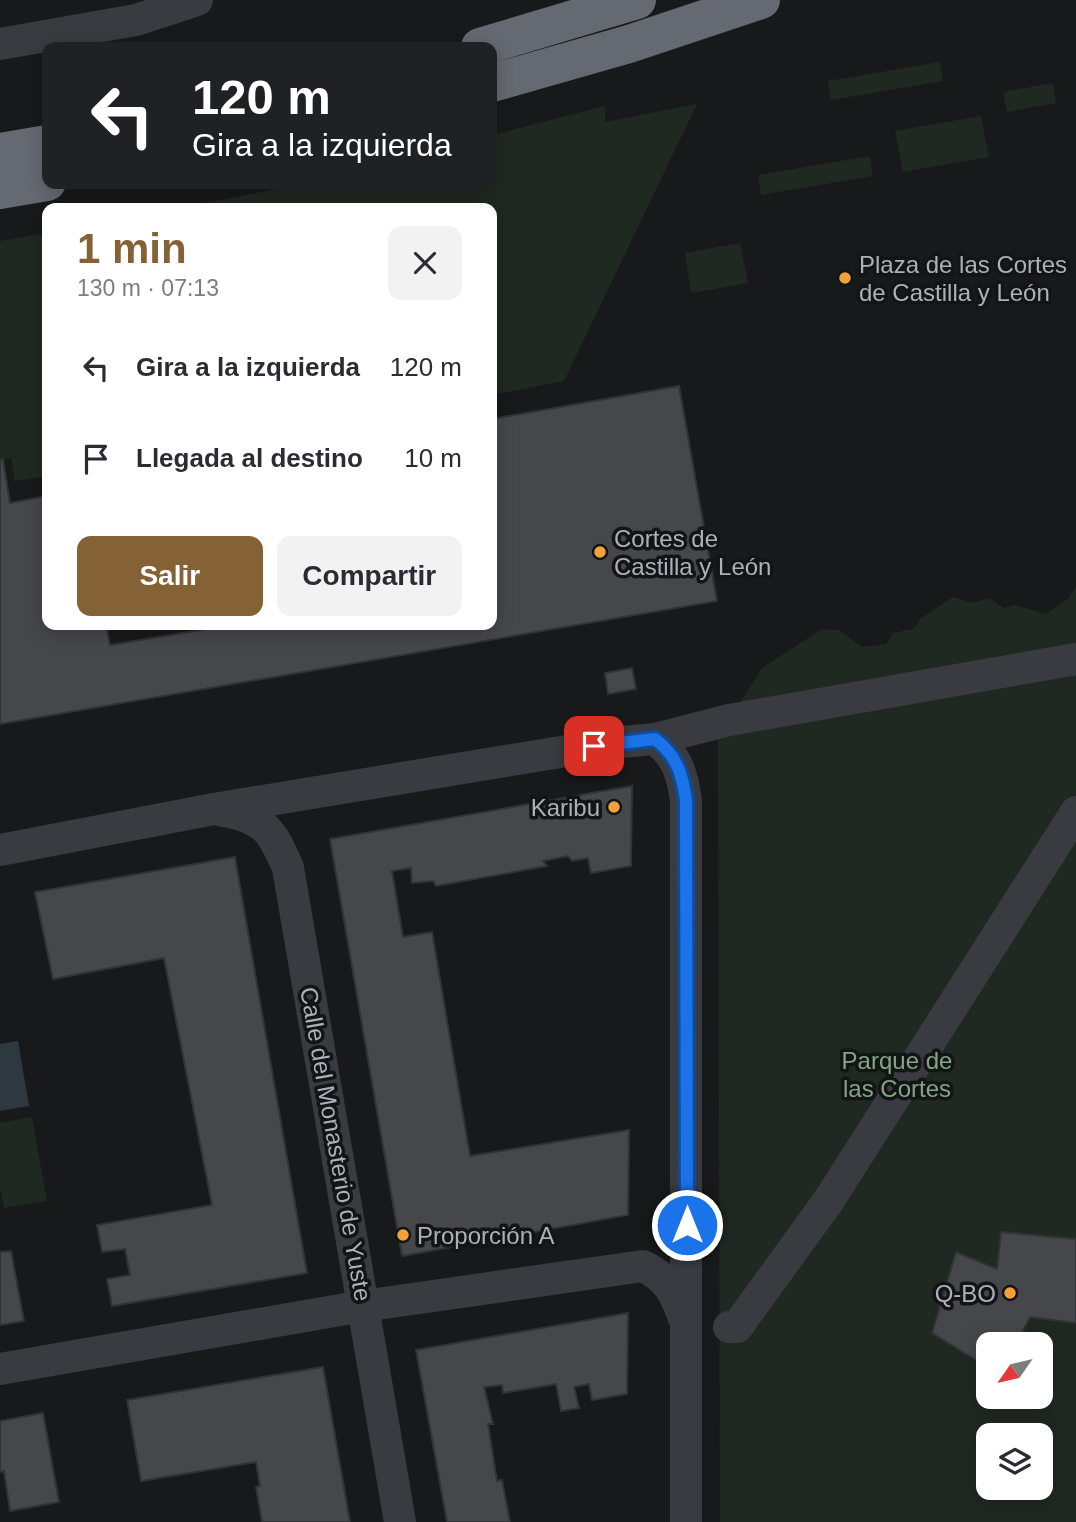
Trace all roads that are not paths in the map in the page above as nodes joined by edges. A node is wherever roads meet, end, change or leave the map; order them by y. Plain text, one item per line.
1 (197, 0) edge
2 (638, 0) edge
3 (761, 0) edge
4 (497, 42) edge
5 (0, 44) edge
6 (497, 82) edge
7 (42, 145) edge
8 (0, 152) edge
9 (42, 183) edge
10 (0, 190) edge
11 (1076, 659) edge
12 (662, 744) junction
13 (214, 809) junction
14 (1076, 813) edge
15 (0, 850) edge
16 (687, 1199) junction
17 (643, 1266) junction
18 (363, 1306) junction
19 (687, 1326) junction
20 (729, 1326) dead end
21 (0, 1369) edge
22 (400, 1522) edge
23 (686, 1522) edge

1 - 5 street
2 - 4 highway
3 - 6 highway
7 - 8 highway
9 - 10 highway
11 - 12 street
12 - 13 street
12 - 16 street
13 - 15 street
13 - 18 street, Calle del Monasterio de Yuste
14 - 20 street
16 - 17 street
16 - 19 street
17 - 18 street
17 - 19 street
18 - 21 street
18 - 22 street, Calle del Monasterio de Yuste
19 - 23 street

